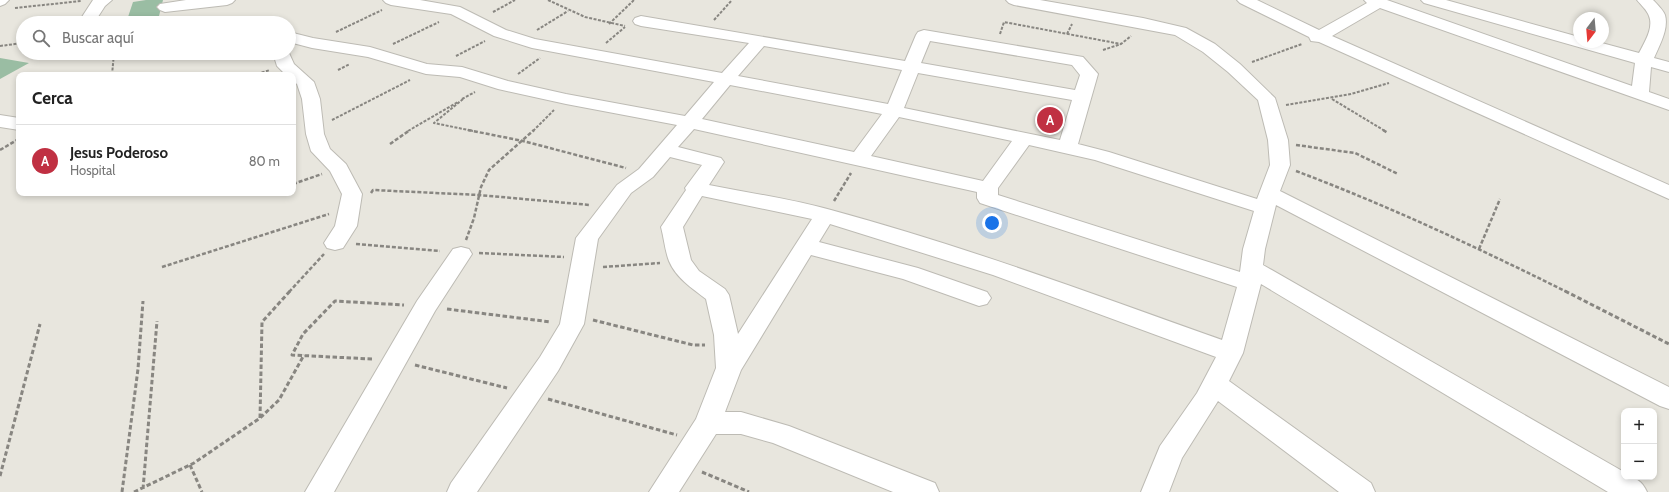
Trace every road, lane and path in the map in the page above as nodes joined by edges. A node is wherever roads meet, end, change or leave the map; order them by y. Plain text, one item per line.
1 (104, 0) edge
2 (227, 0) edge
3 (422, 0) edge
4 (515, 0) edge
5 (548, 0) edge
6 (634, 0) edge
7 (732, 0) edge
8 (1014, 0) edge
9 (1245, 0) edge
10 (1430, 0) edge
11 (84, 1) edge
12 (396, 1) edge
13 (1643, 1) edge
14 (1375, 2) edge
15 (5, 3) edge
16 (1274, 5) edge
17 (1669, 6) edge
18 (165, 7) dead end
19 (457, 11) junction
20 (569, 11) junction
21 (91, 16) edge
22 (641, 21) dead end
23 (479, 22) junction
24 (1004, 22) dead end
25 (609, 24) junction
26 (1147, 24) junction
27 (702, 32) junction
28 (1663, 32) edge
29 (500, 33) junction
30 (1319, 37) junction
31 (296, 39) edge
32 (521, 40) junction
33 (760, 40) junction
34 (312, 43) junction
35 (16, 44) edge
36 (1121, 44) junction
37 (0, 46) edge
38 (554, 47) junction
39 (1103, 50) dead end
40 (373, 53) junction
41 (592, 54) junction
42 (113, 60) edge
43 (284, 60) edge
44 (1644, 60) junction
45 (912, 66) junction
46 (1669, 67) edge
47 (1234, 68) junction
48 (432, 69) junction
49 (338, 70) dead end
50 (112, 72) edge
51 (293, 72) edge
52 (296, 74) edge
53 (1408, 75) junction
54 (728, 79) junction
55 (498, 83) junction
56 (1640, 95) junction
57 (1083, 97) junction
58 (463, 99) junction
59 (566, 99) junction
60 (1332, 99) junction
61 (1669, 105) edge
62 (1269, 108) junction
63 (894, 111) junction
64 (0, 121) edge
65 (314, 121) junction
66 (689, 122) junction
67 (16, 124) edge
68 (1388, 133) dead end
69 (1024, 139) junction
70 (16, 140) edge
71 (523, 141) junction
72 (390, 144) dead end
73 (1067, 147) junction
74 (0, 150) edge
75 (666, 150) junction
76 (1279, 154) junction
77 (859, 159) junction
78 (339, 168) junction
79 (646, 173) junction
80 (1398, 174) dead end
81 (296, 183) edge
82 (695, 188) junction
83 (988, 188) junction
84 (1669, 193) edge
85 (479, 195) junction
86 (1500, 199) dead end
87 (1267, 200) junction
88 (610, 207) junction
89 (349, 208) junction
90 (825, 215) junction
91 (335, 243) joint
92 (806, 246) junction
93 (1479, 249) junction
94 (461, 254) joint
95 (680, 262) junction
96 (162, 267) dead end
97 (582, 268) junction
98 (1251, 276) junction
99 (979, 298) dead end
100 (143, 301) dead end
101 (576, 306) junction
102 (425, 307) junction
103 (157, 320) dead end
104 (40, 324) dead end
105 (1669, 344) edge
106 (1230, 353) junction
107 (304, 355) junction
108 (728, 356) junction
109 (394, 360) junction
110 (1214, 384) junction
111 (529, 394) junction
112 (1669, 399) edge
113 (260, 418) junction
114 (702, 432) junction
115 (681, 464) junction
116 (190, 465) junction
117 (0, 476) edge
118 (143, 489) junction
119 (122, 492) edge
120 (134, 492) edge
121 (202, 492) edge
122 (319, 492) edge
123 (461, 492) edge
124 (663, 492) edge
125 (749, 492) edge
126 (925, 492) edge
127 (1155, 492) edge
128 (1361, 492) edge
129 (1633, 492) edge

1 - 21 street
2 - 18 street
3 - 19 street
4 - 23 path
5 - 20 path
6 - 25 path
7 - 27 path
8 - 26 street
9 - 16 street
10 - 44 street
11 - 15 path
12 - 19 street
12 - 34 path
13 - 17 street
13 - 28 street
14 - 30 street
14 - 56 street
16 - 30 street
19 - 23 street
19 - 40 path
20 - 25 path
20 - 32 path
22 - 27 street
23 - 29 street
24 - 36 path
25 - 41 path
26 - 36 path
26 - 47 street
27 - 33 street
28 - 44 street
29 - 32 street
29 - 48 path
30 - 47 path
30 - 53 street
31 - 34 street
32 - 38 street
33 - 45 street
33 - 54 street
34 - 40 street
35 - 37 path
36 - 39 path
38 - 41 street
38 - 55 path
40 - 48 street
40 - 49 path
41 - 54 street
42 - 50 path
43 - 51 street
44 - 46 street
44 - 56 street
45 - 57 street
45 - 57 street
45 - 63 street
47 - 62 street
48 - 55 street
48 - 65 path
52 - 65 street
53 - 60 path
53 - 84 street
54 - 63 street
54 - 66 street
55 - 58 path
55 - 59 street
56 - 61 street
57 - 73 street
58 - 71 path
58 - 72 path
59 - 66 street
59 - 71 path
60 - 62 path
60 - 68 path
62 - 76 street
63 - 69 street
63 - 77 street
64 - 67 street
65 - 78 street
66 - 75 street
66 - 77 street
69 - 73 street
69 - 83 street
70 - 74 path
71 - 79 path
71 - 85 path
73 - 87 street
75 - 79 street
75 - 82 street
76 - 80 path
76 - 87 street
76 - 93 path
77 - 83 street
77 - 90 path
78 - 81 path
78 - 89 street
79 - 88 street
82 - 90 street
82 - 95 street
83 - 98 street
85 - 88 path
85 - 89 path
85 - 94 path
86 - 93 path
87 - 98 street
87 - 112 street
88 - 97 street
89 - 91 street
89 - 96 path
90 - 92 street
90 - 106 street
91 - 113 path
92 - 99 street
92 - 108 street
93 - 105 path
94 - 102 street
95 - 97 path
95 - 108 street
97 - 101 street
98 - 106 street
98 - 129 street
100 - 119 path
101 - 102 path
101 - 108 path
101 - 111 street
102 - 107 path
102 - 109 street
103 - 118 path
104 - 117 path
106 - 110 street
107 - 109 path
107 - 113 path
108 - 114 street
109 - 111 path
109 - 122 street
110 - 127 street
110 - 128 street
111 - 114 path
111 - 123 street
113 - 116 path
114 - 115 street
114 - 126 street
115 - 124 street
115 - 125 path
116 - 118 path
116 - 121 path
118 - 120 path

